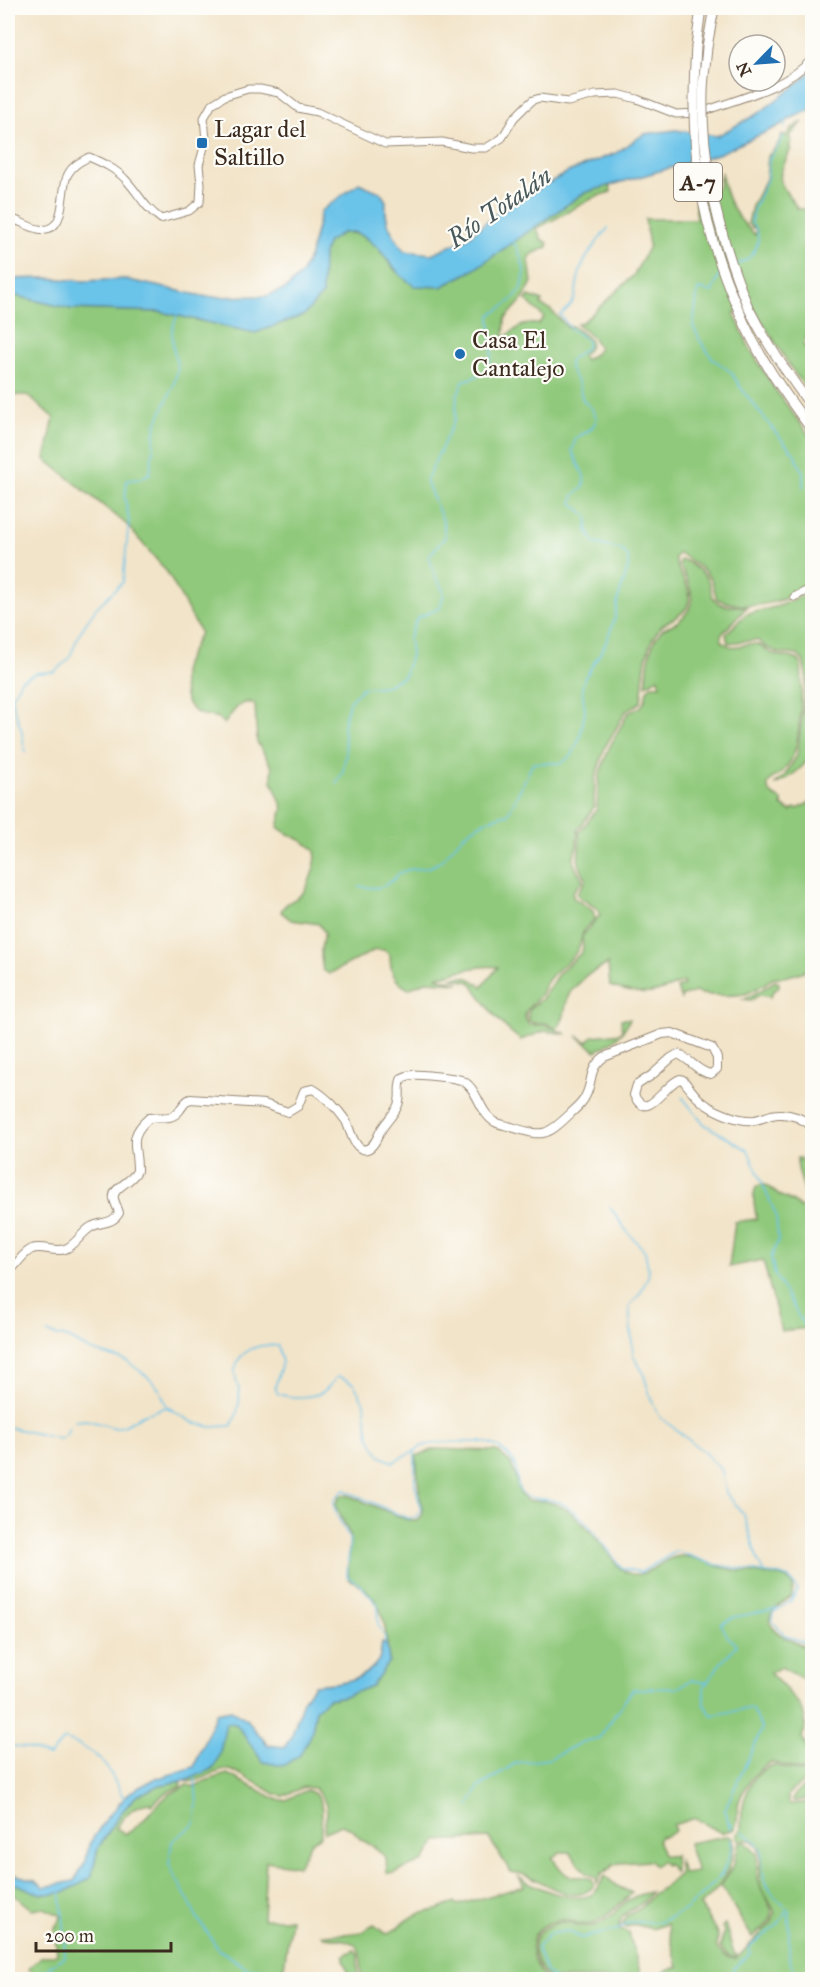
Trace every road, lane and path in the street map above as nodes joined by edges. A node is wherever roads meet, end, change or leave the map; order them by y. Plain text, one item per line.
1 (701, 8) edge
2 (714, 8) edge
3 (813, 59) edge
4 (8, 218) edge
5 (813, 407) edge
6 (813, 430) edge
7 (813, 588) edge
8 (794, 597) dead end
9 (813, 1127) edge
10 (8, 1272) edge

1 - 6 highway, A-7, bridge
2 - 5 highway, A-7, bridge
3 - 4 street
7 - 8 street
9 - 10 main road

